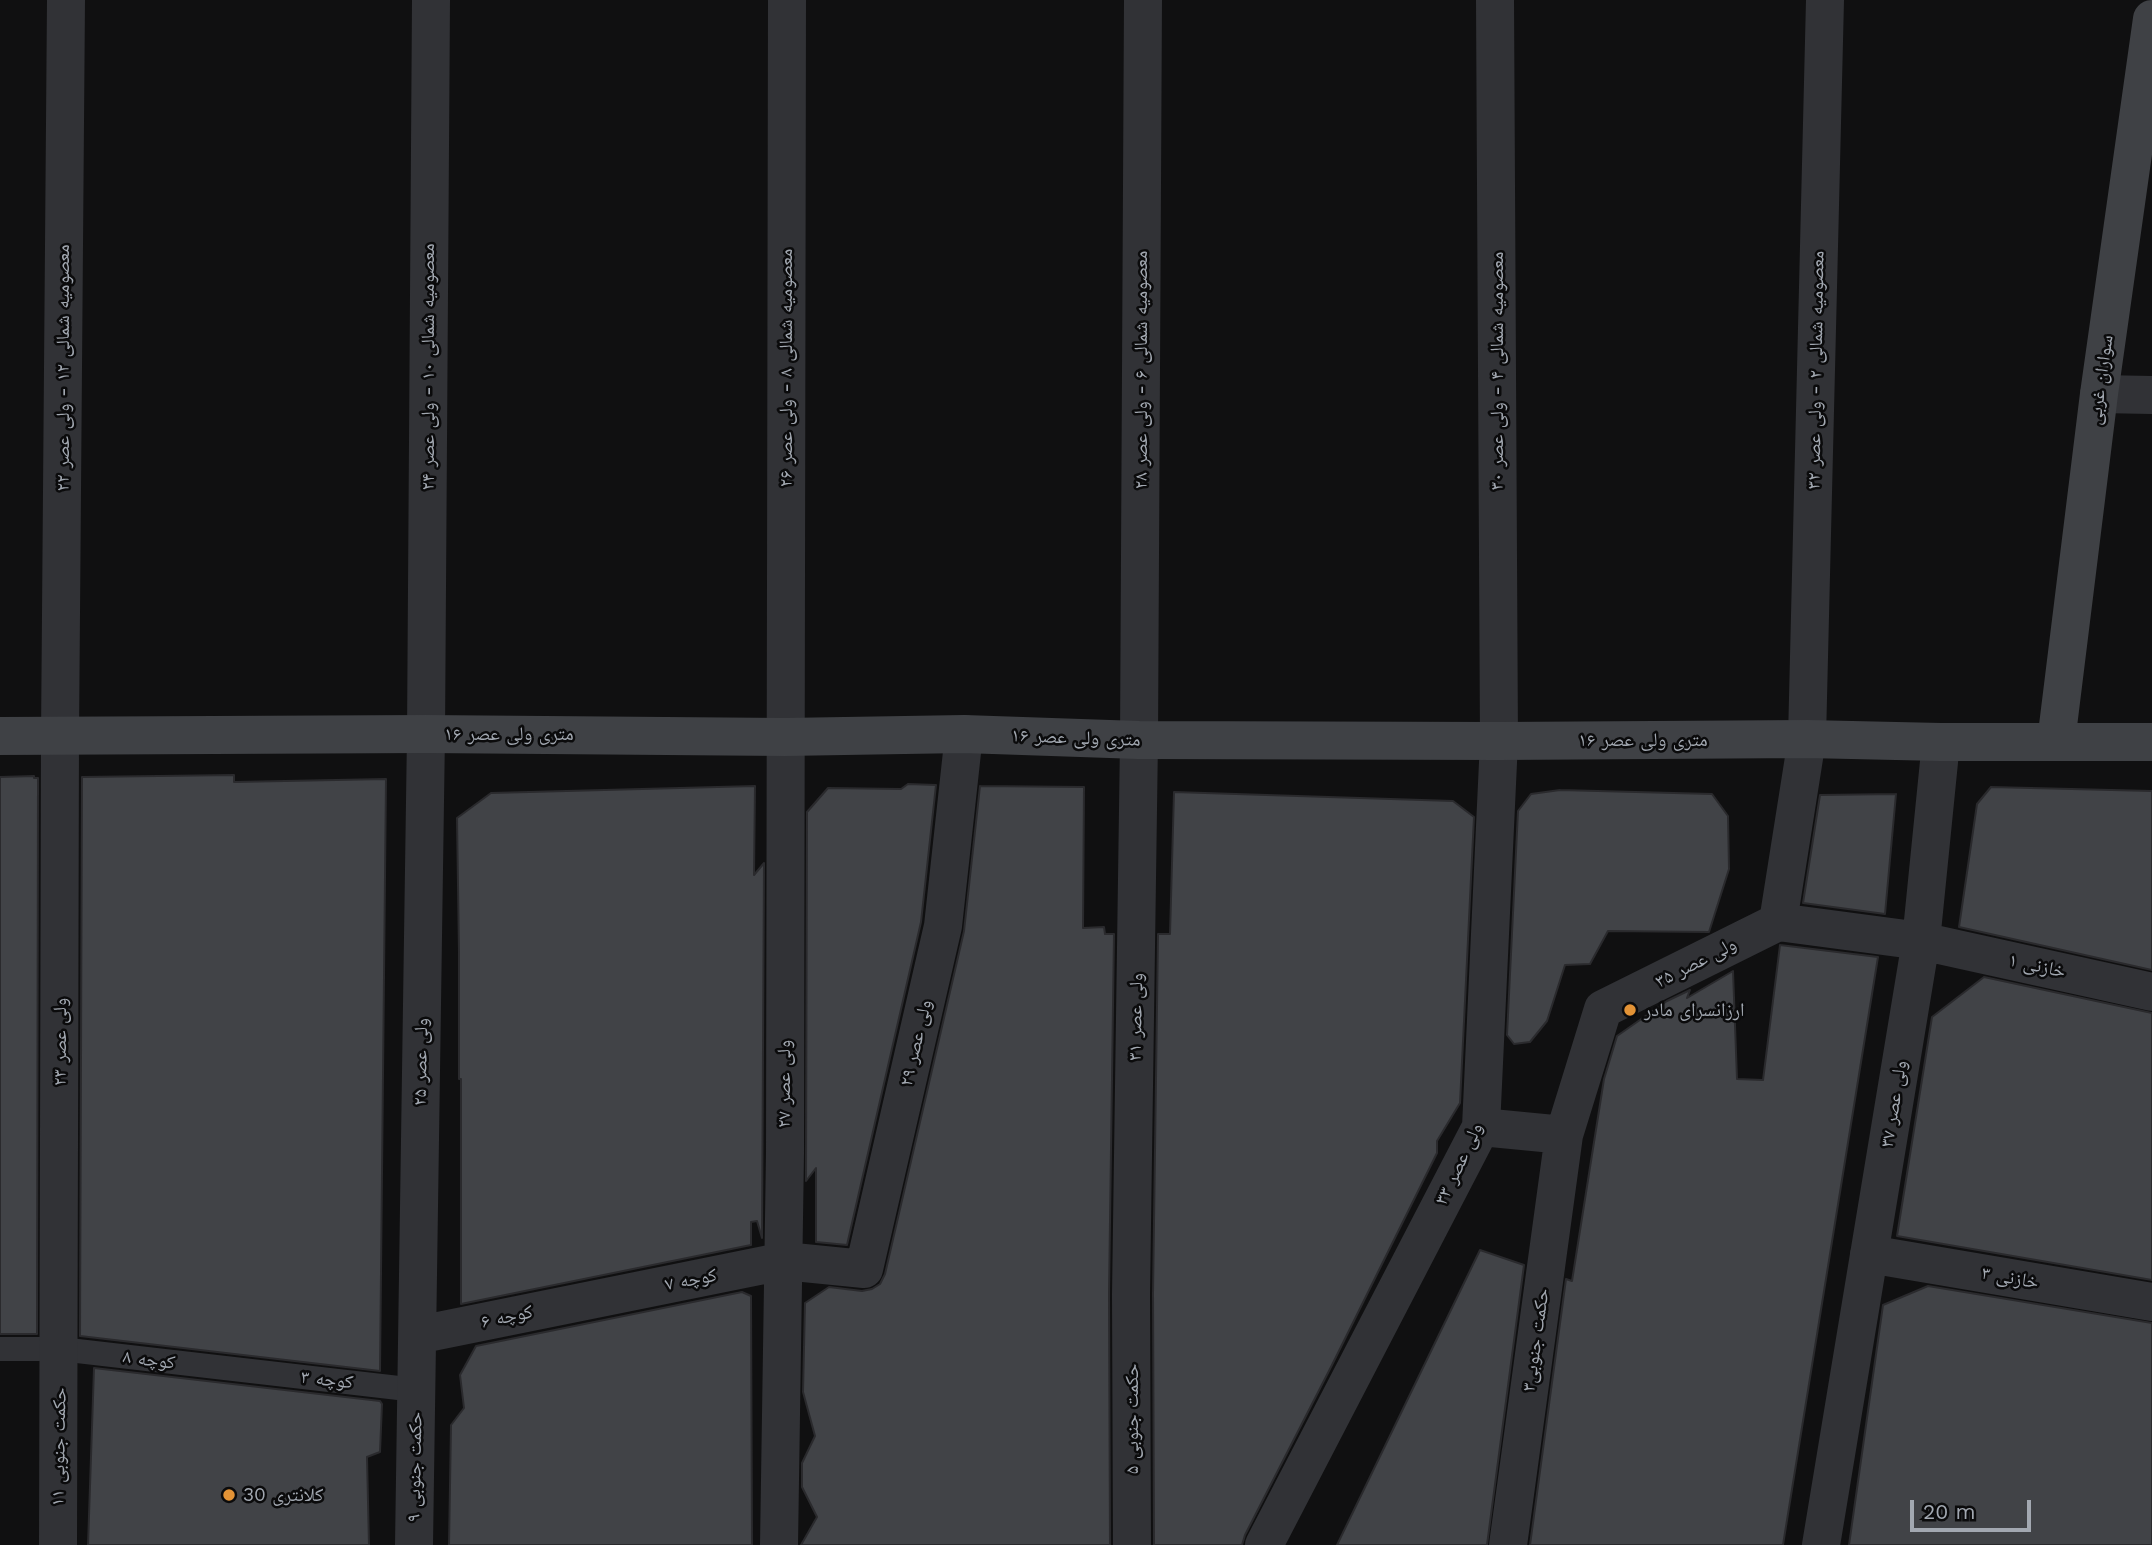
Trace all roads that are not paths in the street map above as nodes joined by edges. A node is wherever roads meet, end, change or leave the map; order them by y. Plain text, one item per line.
1 (66, 0) edge
2 (431, 0) edge
3 (787, 0) edge
4 (1143, 0) edge
5 (1495, 0) edge
6 (1825, 0) edge
7 (2152, 19) edge
8 (2099, 394) junction
9 (2152, 395) edge
10 (426, 734) junction
11 (964, 734) junction
12 (0, 736) edge
13 (60, 736) junction
14 (785, 737) junction
15 (1807, 739) junction
16 (1139, 740) junction
17 (1499, 741) junction
18 (1941, 742) junction
19 (2056, 742) junction
20 (2152, 742) edge
21 (1778, 922) junction
22 (1921, 941) junction
23 (2152, 992) edge
24 (1481, 1126) junction
25 (1564, 1136) junction
26 (1869, 1254) junction
27 (784, 1261) junction
28 (1131, 1294) joint
29 (597, 1299) joint
30 (2152, 1302) edge
31 (418, 1335) junction
32 (0, 1349) edge
33 (60, 1349) junction
34 (238, 1371) joint
35 (416, 1390) junction
36 (58, 1545) edge
37 (414, 1545) edge
38 (779, 1545) edge
39 (1132, 1545) edge
40 (1264, 1545) edge
41 (1508, 1545) edge
42 (1821, 1545) edge

1 - 13 street, معصومیه شمالی ۱۲ - ولی عصر ۲۲
2 - 10 street, معصومیه شمالی ۱۰ - ولی عصر ۲۴
3 - 14 street, معصومیه شمالی ۸ - ولی عصر ۲۶
4 - 16 street, معصومیه شمالی ۶ - ولی عصر ۲۸
5 - 17 street, معصومیه شمالی ۴ - ولی عصر ۳۰
6 - 15 street, معصومیه شمالی ۲ - ولی عصر ۳۲
7 - 8 street, سواران غربی
8 - 9 street
8 - 19 street, سواران غربی
10 - 13 street, ۱۶ متری ولی عصر
10 - 14 street, ۱۶ متری ولی عصر
10 - 31 street, ولی عصر ۲۵
11 - 14 street, ۱۶ متری ولی عصر
11 - 16 street, ۱۶ متری ولی عصر
11 - 27 street, ولی عصر ۲۹
12 - 13 street, ۱۶ متری ولی عصر
13 - 33 street, ولی عصر ۲۳
14 - 27 street, ولی عصر ۲۷
15 - 17 street, ۱۶ متری ولی عصر
15 - 18 street, ۱۶ متری ولی عصر
15 - 21 street
16 - 17 street, ۱۶ متری ولی عصر
16 - 28 street, ولی عصر ۳۱
17 - 24 street, ولی عصر ۳۳
18 - 19 street, ۱۶ متری ولی عصر
18 - 22 street, ولی عصر ۳۷
19 - 20 street, ۱۶ متری ولی عصر
21 - 22 street, خازنی ۱
21 - 25 street, ولی عصر ۳۵
22 - 23 street, خازنی ۱
22 - 26 street, ولی عصر ۳۷
24 - 25 street
24 - 40 street, ولی عصر ۳۳
25 - 41 street, حکمت جنوبی۳
26 - 30 street, خازنی ۳
26 - 42 street, ولی عصر ۳۷
27 - 29 street, کوچه ۷
27 - 38 street, ولی عصر ۲۷
28 - 39 street, حکمت جنوبی ۵
29 - 31 street, کوچه ۶
31 - 35 street, ولی عصر ۲۵
32 - 33 lane
33 - 34 lane, کوچه ۸
33 - 36 street, حکمت جنوبی ۱۱
34 - 35 lane, کوچه ۳
35 - 37 street, حکمت جنوبی ۹

